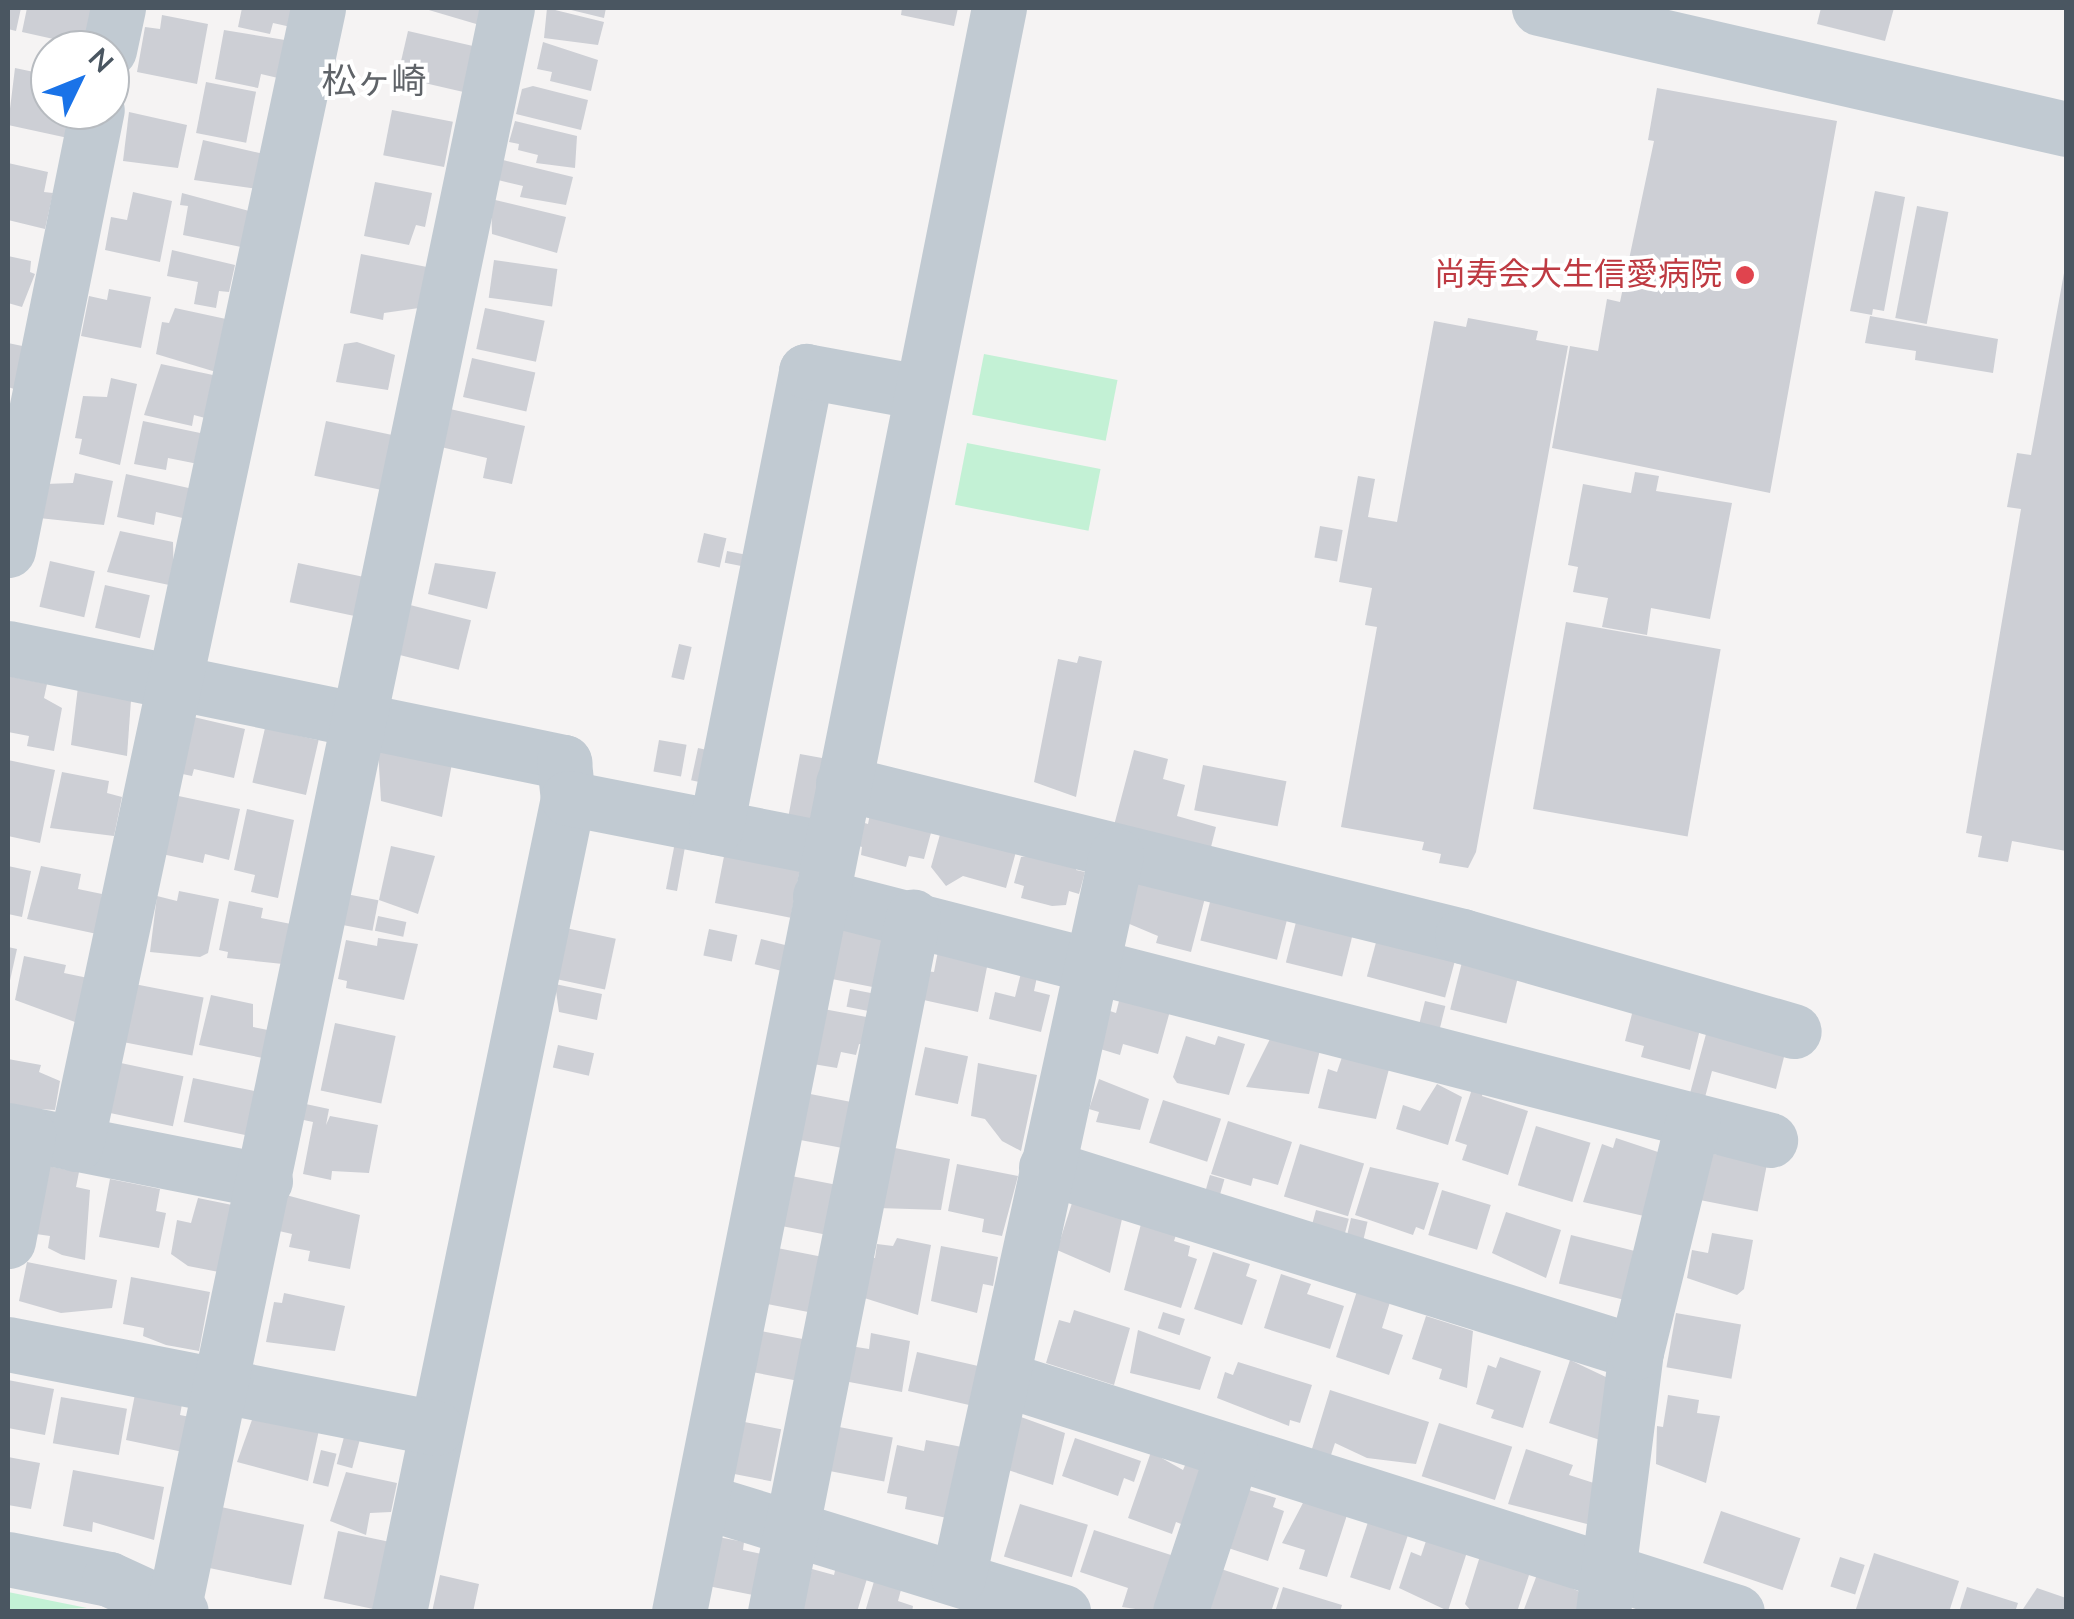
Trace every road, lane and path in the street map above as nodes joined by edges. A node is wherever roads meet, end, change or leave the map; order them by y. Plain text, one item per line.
1 (318, 8) edge
2 (507, 8) edge
3 (999, 8) edge
4 (1538, 8) edge
5 (1695, 25) edge
6 (93, 130) edge
7 (2066, 130) edge
8 (920, 392) junction
9 (8, 550) edge
10 (8, 648) edge
11 (176, 681) junction
12 (359, 721) junction
13 (843, 784) junction
14 (568, 798) junction
15 (716, 826) junction
16 (1116, 855) junction
17 (825, 873) junction
18 (914, 917) junction
19 (1089, 963) junction
20 (1794, 1030) dead end
21 (1692, 1120) junction
22 (37, 1136) edge
23 (1770, 1140) dead end
24 (1046, 1168) junction
25 (265, 1180) junction
26 (8, 1241) edge
27 (8, 1344) edge
28 (1636, 1352) junction
29 (1004, 1379) junction
30 (220, 1388) junction
31 (436, 1428) junction
32 (1232, 1455) junction
33 (703, 1500) junction
34 (794, 1526) junction
35 (8, 1559) edge
36 (958, 1578) junction
37 (1608, 1591) edge
38 (106, 1596) edge
39 (178, 1609) edge
40 (400, 1612) edge
41 (679, 1612) edge
42 (775, 1612) edge
43 (1063, 1612) edge
44 (1180, 1612) edge
45 (1737, 1612) edge

1 - 11 street
2 - 12 street
3 - 8 street
4 - 5 street
5 - 7 street
6 - 9 street
8 - 13 street
8 - 15 street
10 - 11 street
11 - 12 street
11 - 22 street
12 - 14 street
12 - 25 street
13 - 16 street
13 - 17 street
14 - 15 street
14 - 31 street
15 - 17 street
16 - 19 street
16 - 20 street
17 - 18 street
17 - 33 street
18 - 19 street
18 - 34 street
19 - 21 street
19 - 24 street
21 - 23 street
21 - 28 street
22 - 25 street
22 - 26 street
24 - 28 street
24 - 29 street
25 - 30 street
27 - 30 street
28 - 37 street
29 - 32 street
29 - 36 street
30 - 31 street
30 - 39 street
31 - 40 street
32 - 37 street
32 - 44 street
33 - 34 street
33 - 41 street
34 - 36 street
34 - 42 street
35 - 38 street
36 - 43 street
37 - 45 street
38 - 39 street

